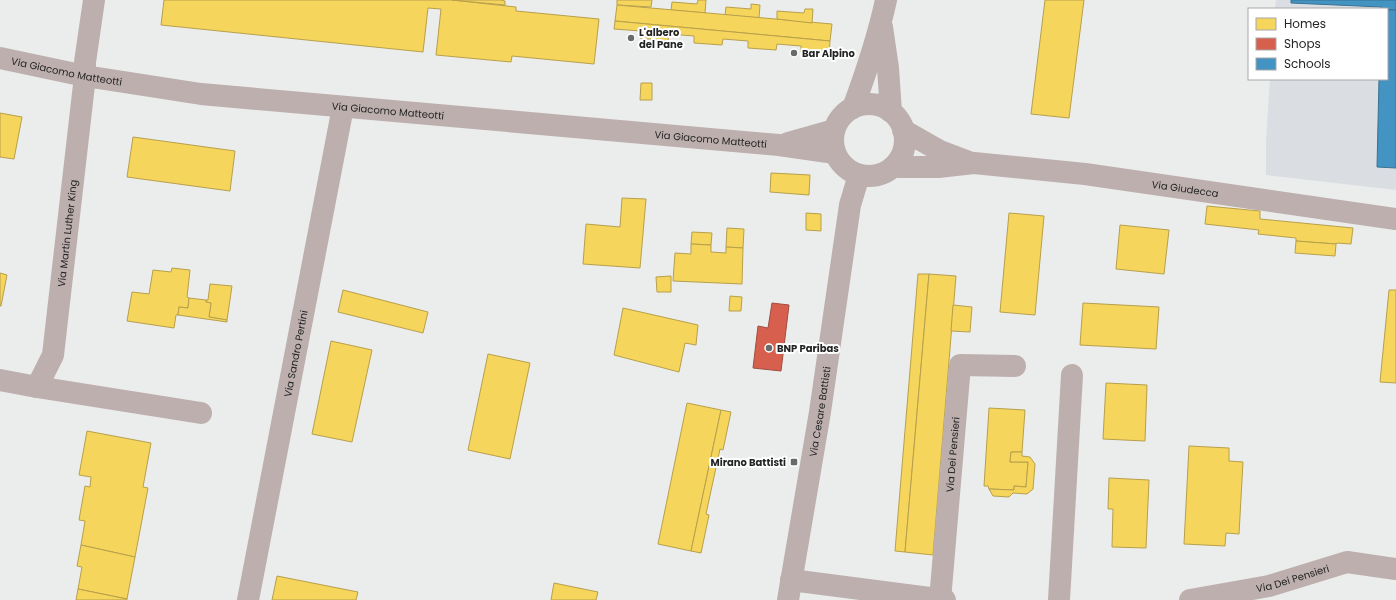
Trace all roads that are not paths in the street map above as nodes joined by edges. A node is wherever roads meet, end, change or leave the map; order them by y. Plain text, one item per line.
1 (94, 0) edge
2 (886, 0) edge
3 (881, 22) junction
4 (0, 58) edge
5 (85, 76) junction
6 (343, 107) junction
7 (853, 108) junction
8 (891, 112) junction
9 (834, 130) junction
10 (903, 130) junction
11 (779, 145) junction
12 (835, 153) junction
13 (974, 163) junction
14 (893, 167) junction
15 (859, 175) junction
16 (1396, 219) edge
17 (1015, 366) dead end
18 (1072, 376) dead end
19 (0, 380) edge
20 (37, 387) junction
21 (201, 413) dead end
22 (1396, 569) edge
23 (790, 590) edge
24 (1269, 593) edge
25 (248, 600) edge
26 (940, 600) edge
27 (945, 600) edge
28 (1059, 600) edge
29 (1190, 600) edge

1 - 5 street, Via Martin Luther King
2 - 3 street
3 - 7 street
3 - 8 street
4 - 5 street, Via Giacomo Matteotti
5 - 6 street, Via Giacomo Matteotti
5 - 20 street, Via Martin Luther King
6 - 11 street, Via Giacomo Matteotti
6 - 25 street, Via Sandro Pertini
7 - 8 street
7 - 9 street
8 - 10 street
9 - 11 street, Via Giacomo Matteotti
9 - 12 street
10 - 13 street, Via Giudecca
10 - 14 street
11 - 12 street, Via Giacomo Matteotti
12 - 15 street
13 - 14 street, Via Giudecca
13 - 16 street, Via Giudecca
14 - 15 street
15 - 23 street, Via Cesare Battisti
17 - 26 street, Via Dei Pensieri
18 - 28 street
19 - 20 street
20 - 21 street
22 - 24 street, Via Dei Pensieri
23 - 26 street
24 - 29 street, Via Dei Pensieri
26 - 27 street

